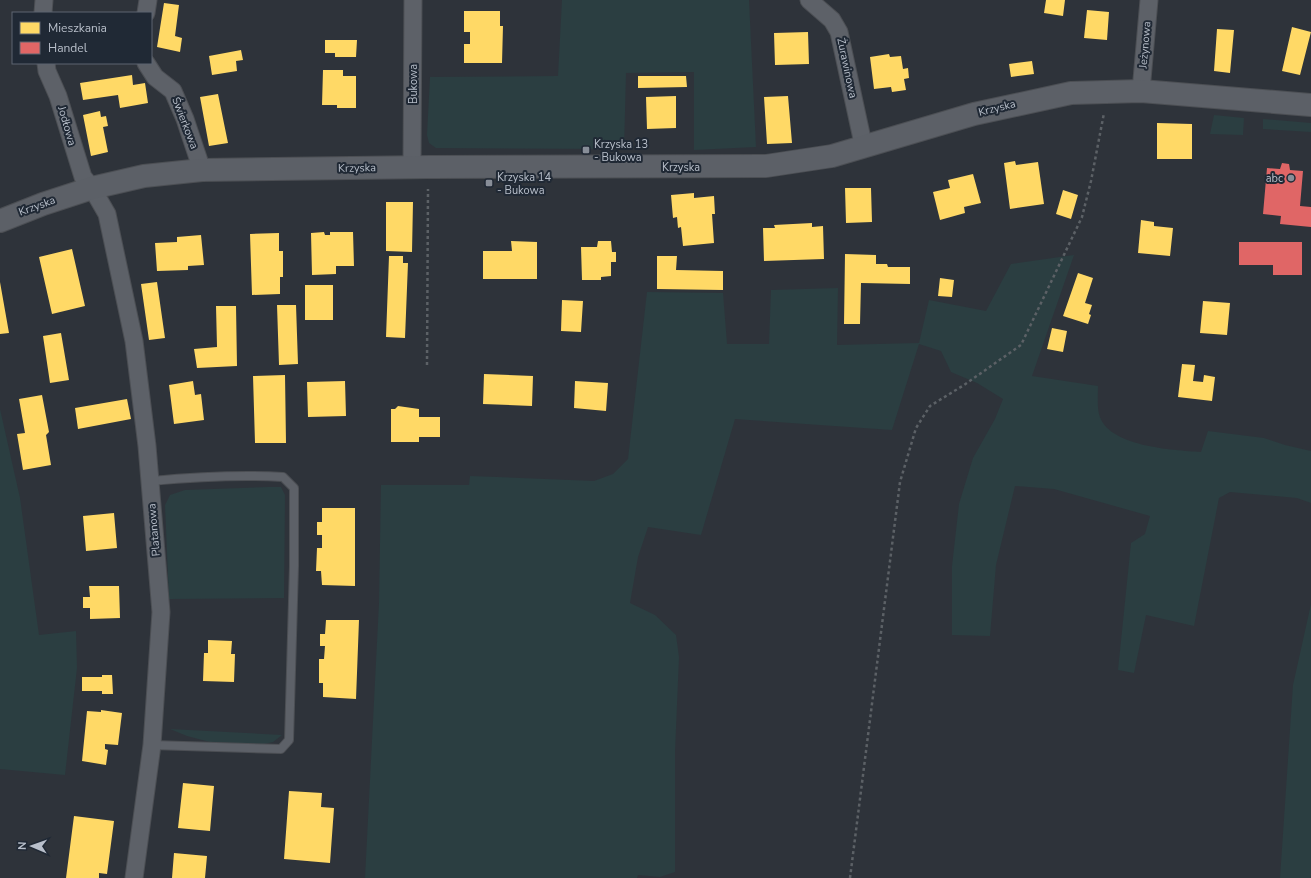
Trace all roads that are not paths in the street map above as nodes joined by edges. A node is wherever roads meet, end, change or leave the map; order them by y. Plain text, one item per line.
1 (44, 0) edge
2 (148, 0) edge
3 (413, 0) edge
4 (809, 0) edge
5 (1148, 0) edge
6 (43, 12) edge
7 (146, 12) edge
8 (46, 64) edge
9 (147, 64) edge
10 (1141, 91) junction
11 (1311, 105) edge
12 (864, 148) junction
13 (420, 167) junction
14 (202, 170) junction
15 (92, 188) junction
16 (0, 221) edge
17 (150, 481) junction
18 (152, 746) junction
19 (134, 878) edge

1 - 6 street
2 - 7 street
3 - 13 street, Bukowa
4 - 12 street, Żurawinowa
5 - 10 street, Jeżynowa
8 - 15 street, Jodłowa
9 - 14 street, Świerkowa
10 - 11 street, Krzyska
10 - 12 street, Krzyska
12 - 13 street, Krzyska
13 - 14 street, Krzyska
14 - 15 street, Krzyska
15 - 16 street, Krzyska
15 - 17 street, Platanowa
17 - 18 street, Platanowa
17 - 18 lane
18 - 19 street, Platanowa

